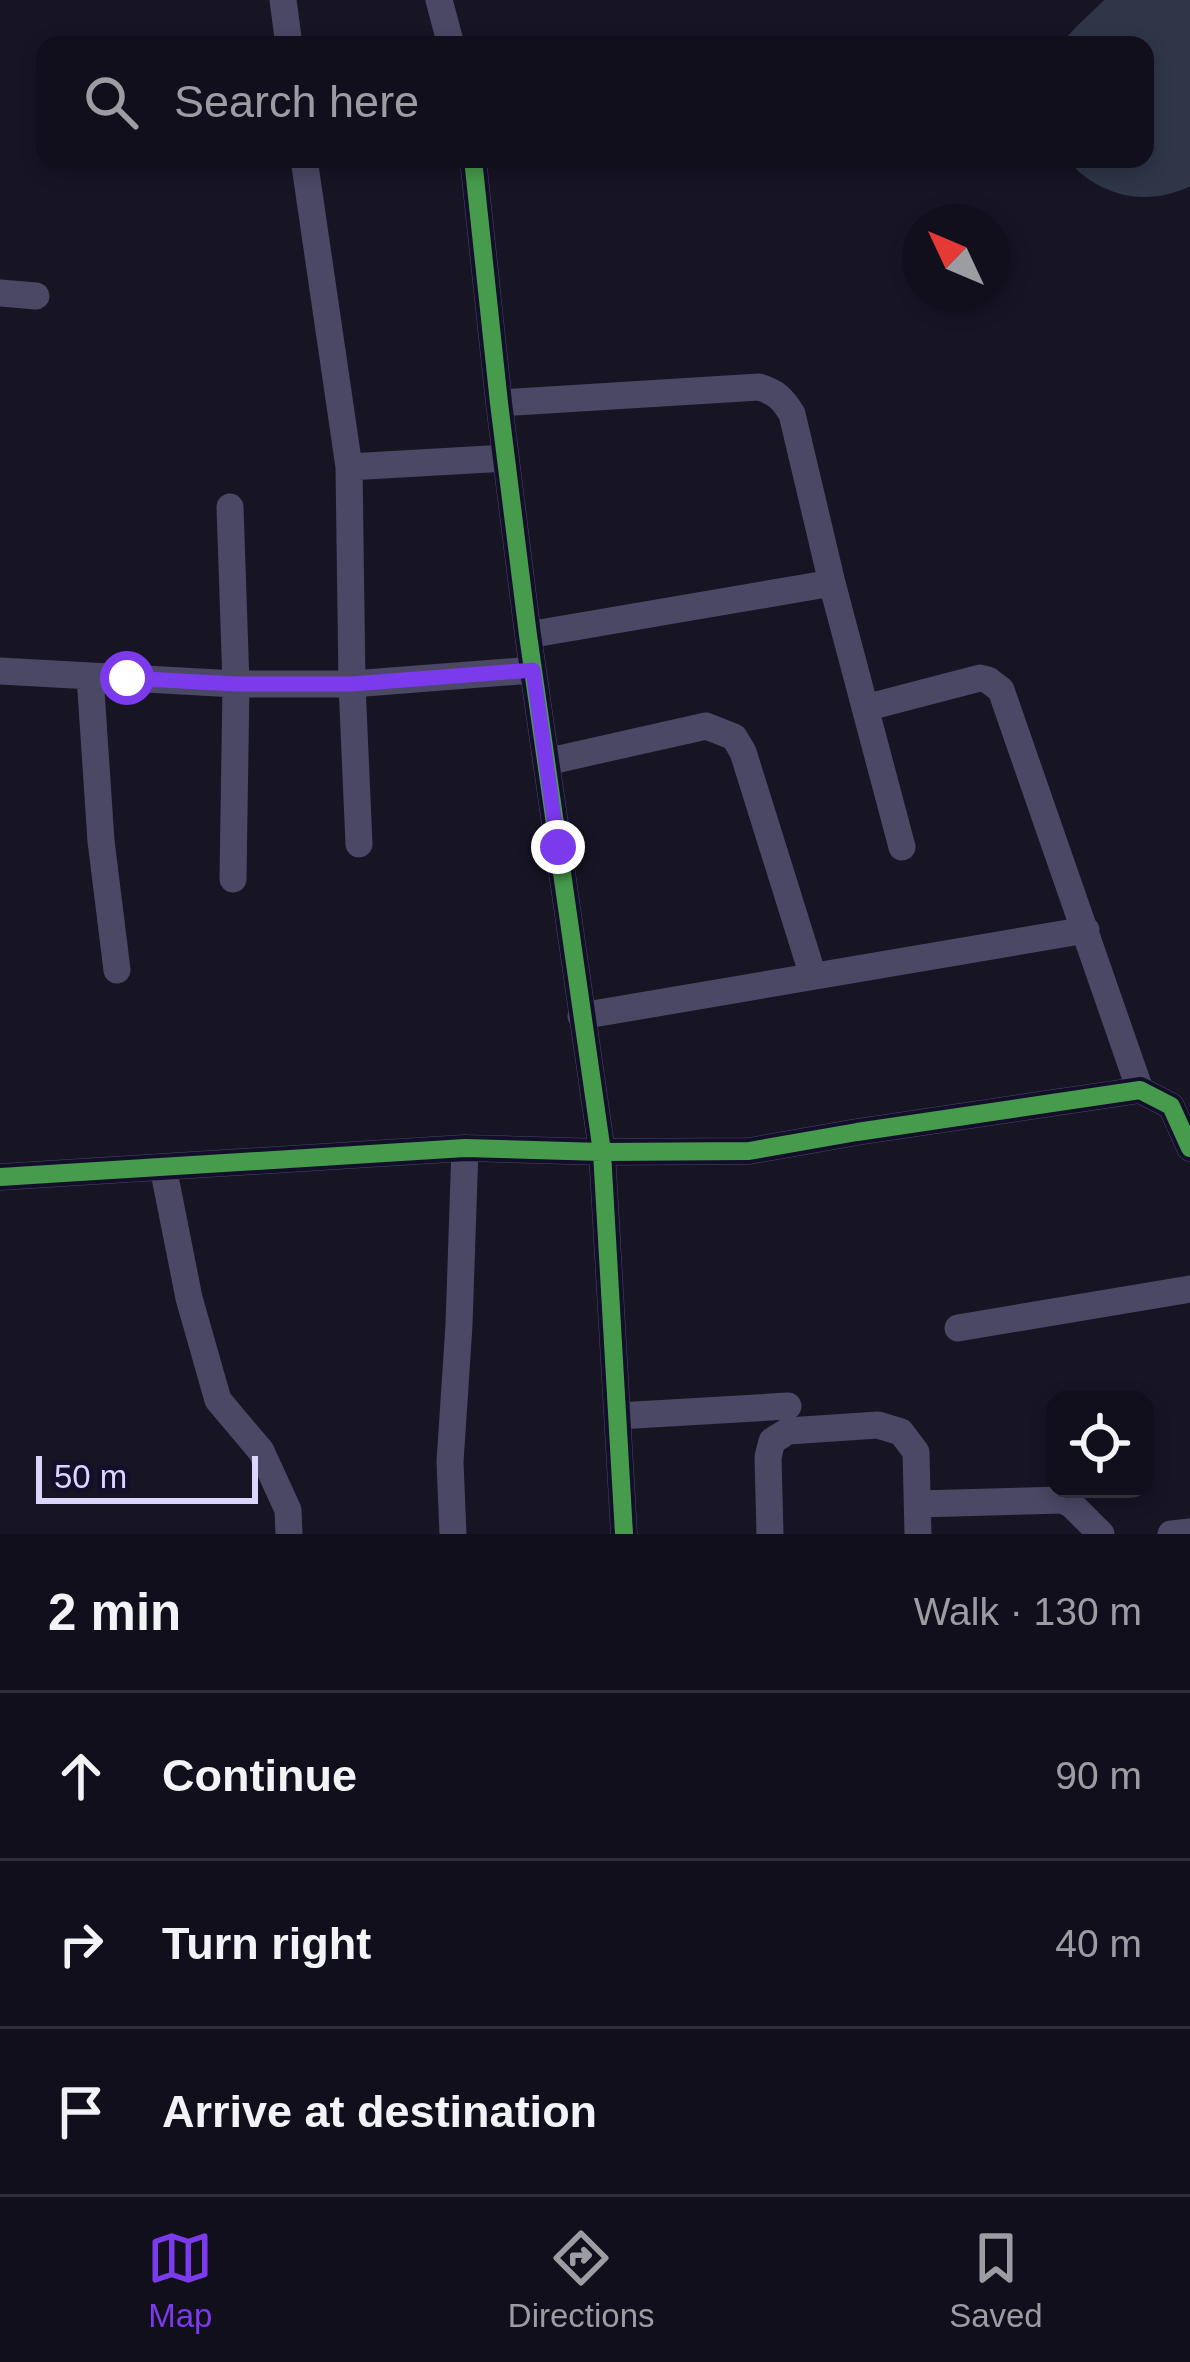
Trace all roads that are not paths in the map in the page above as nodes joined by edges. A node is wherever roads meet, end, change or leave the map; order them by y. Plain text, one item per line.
1 (283, 0) edge
2 (439, 0) edge
3 (289, 36) edge
4 (449, 36) edge
5 (305, 168) edge
6 (474, 168) edge
7 (0, 293) edge
8 (36, 296) dead end
9 (499, 403) junction
10 (506, 458) junction
11 (349, 467) junction
12 (230, 507) dead end
13 (832, 584) junction
14 (528, 635) junction
15 (533, 670) junction
16 (0, 671) edge
17 (90, 676) junction
18 (236, 684) junction
19 (352, 684) junction
20 (865, 708) junction
21 (546, 762) junction
22 (359, 844) dead end
23 (902, 847) dead end
24 (233, 878) dead end
25 (1086, 930) junction
26 (117, 970) dead end
27 (814, 976) junction
28 (581, 1016) junction
29 (1140, 1090) junction
30 (465, 1148) junction
31 (1190, 1148) edge
32 (602, 1152) junction
33 (163, 1167) junction
34 (0, 1177) edge
35 (1190, 1289) edge
36 (958, 1328) dead end
37 (788, 1406) dead end
38 (618, 1416) junction
39 (918, 1504) junction
40 (1190, 1532) edge
41 (289, 1534) edge
42 (453, 1534) edge
43 (624, 1534) edge
44 (770, 1534) edge
45 (919, 1534) edge
46 (1101, 1534) edge
47 (1171, 1534) edge

1 - 3 street
2 - 4 street
5 - 11 street
6 - 9 street
7 - 8 street
9 - 10 street
9 - 13 street
10 - 11 street
10 - 14 street
11 - 19 street
12 - 18 street
13 - 14 street
13 - 20 street
14 - 15 street
15 - 19 street
15 - 21 street
16 - 17 street
17 - 18 street
17 - 26 street
18 - 19 street
18 - 24 street
19 - 22 street
20 - 23 street
20 - 25 street
21 - 27 street
21 - 28 street
25 - 27 street
25 - 29 street
27 - 28 street
28 - 32 street
29 - 31 street
29 - 32 street
30 - 32 street
30 - 33 street
30 - 42 street
32 - 38 street
33 - 34 street
33 - 41 street
35 - 36 street
37 - 38 street
38 - 43 street
39 - 44 street
39 - 45 street
39 - 46 street
40 - 47 street

